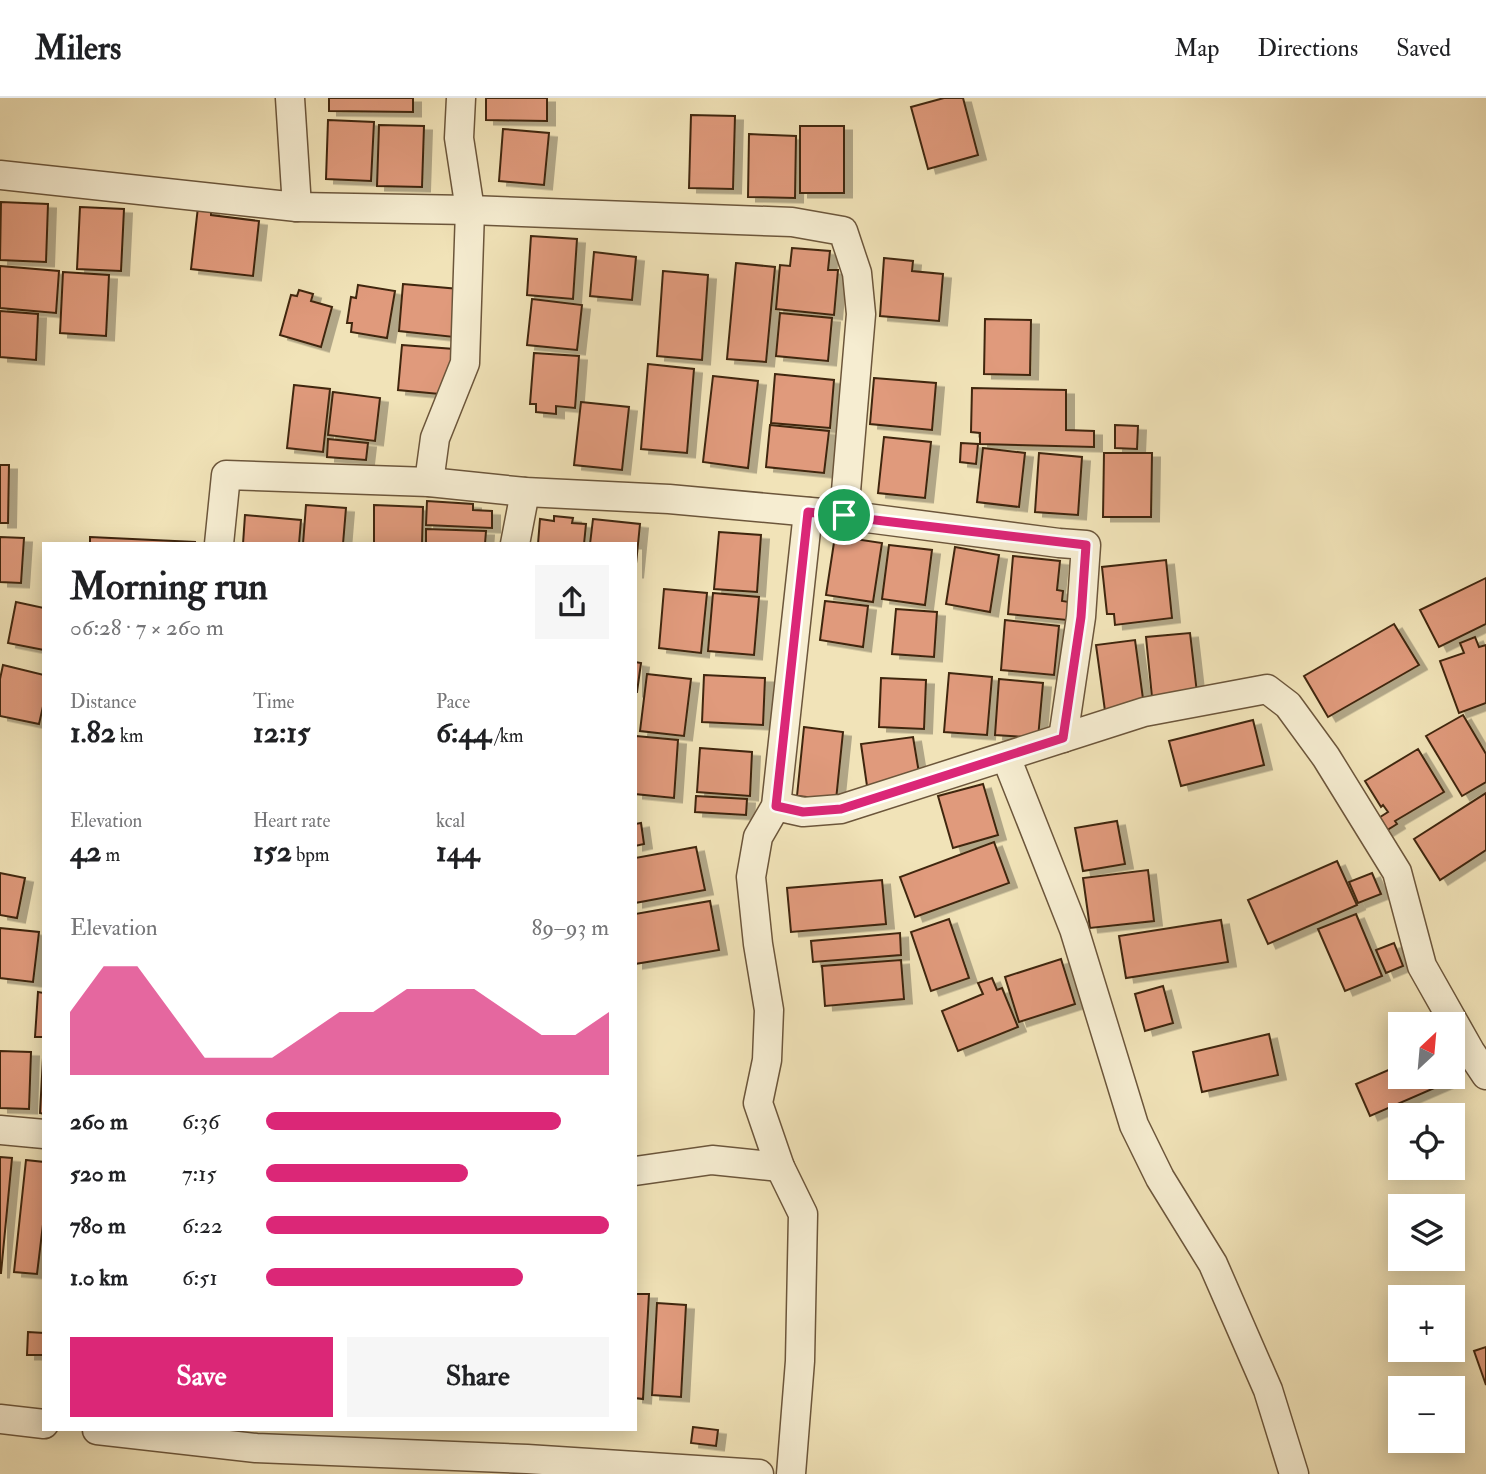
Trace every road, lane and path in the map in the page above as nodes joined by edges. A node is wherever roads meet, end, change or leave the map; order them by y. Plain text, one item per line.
1 (290, 98) edge
2 (461, 98) edge
3 (0, 175) edge
4 (297, 207) junction
5 (470, 210) junction
6 (429, 482) junction
7 (525, 492) junction
8 (808, 512) junction
9 (844, 515) junction
10 (219, 542) edge
11 (515, 542) edge
12 (1063, 738) junction
13 (1006, 757) junction
14 (776, 806) junction
15 (1486, 1075) edge
16 (0, 1130) edge
17 (42, 1134) edge
18 (780, 1167) junction
19 (637, 1171) edge
20 (0, 1419) edge
21 (42, 1424) edge
22 (106, 1431) edge
23 (759, 1474) edge
24 (791, 1474) edge
25 (1294, 1474) edge

1 - 4 street
2 - 5 street
3 - 4 street
4 - 5 street
5 - 6 street
5 - 9 street
6 - 7 street
6 - 10 street
7 - 8 street
7 - 11 street
8 - 9 street
8 - 14 street
9 - 12 street
12 - 13 street
12 - 15 street
13 - 14 street
13 - 25 street
14 - 18 street
16 - 17 street
18 - 19 street
18 - 24 street
20 - 21 street
22 - 23 street

